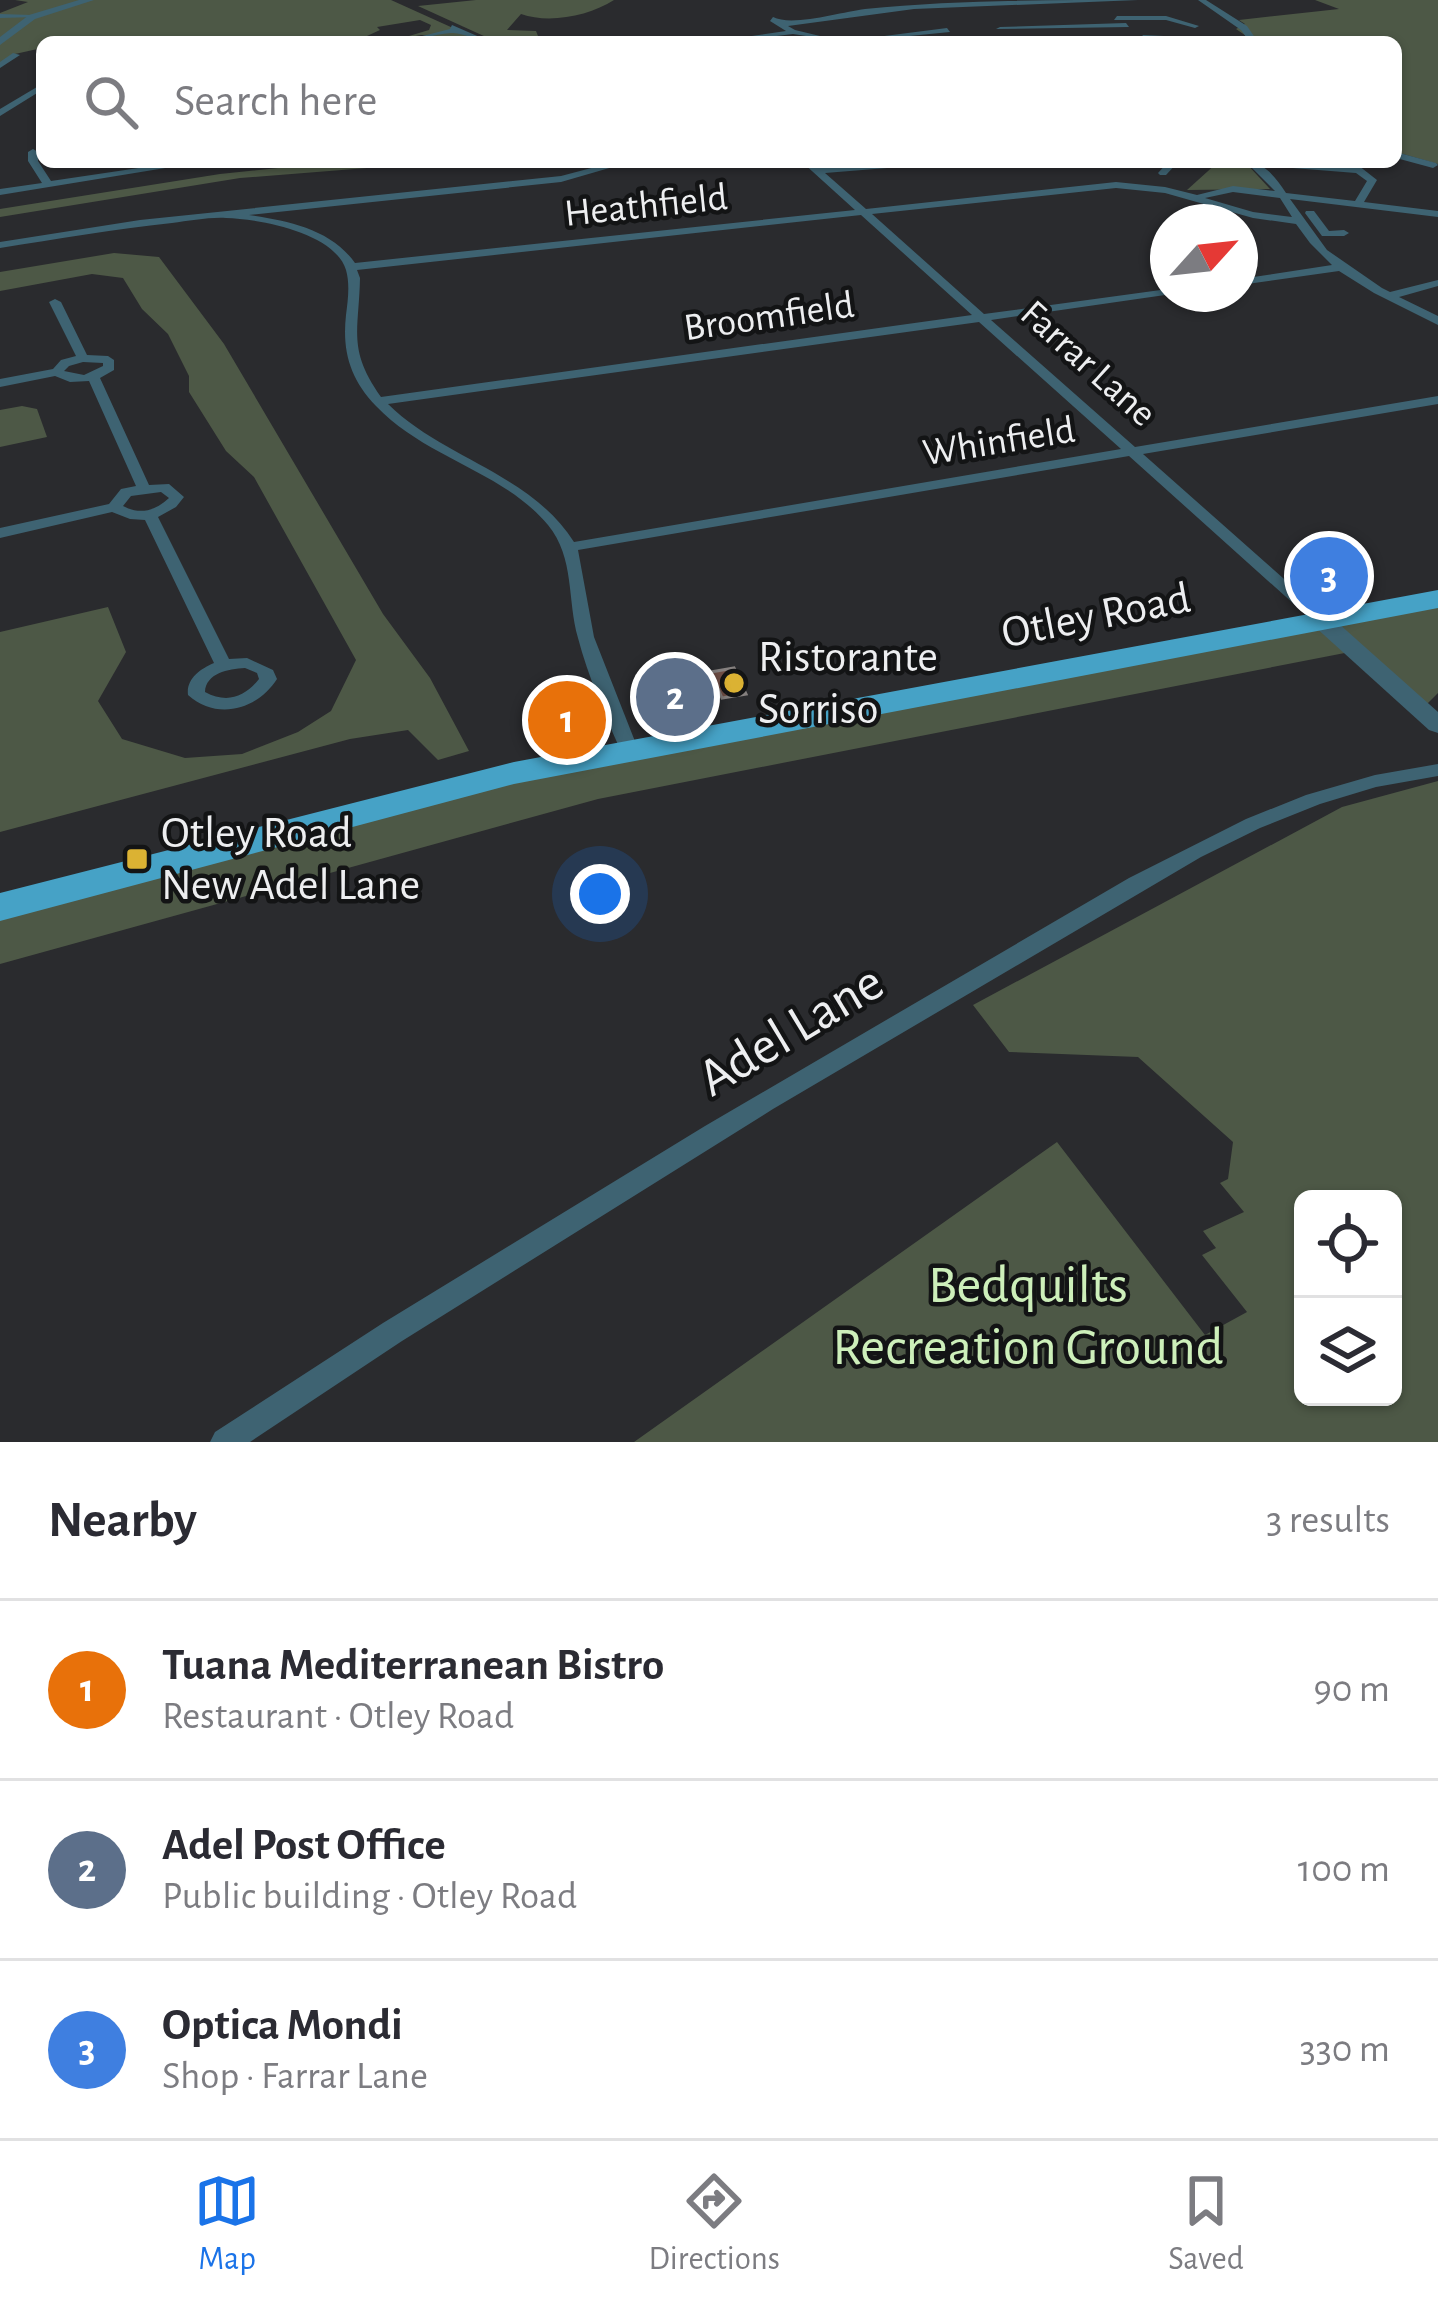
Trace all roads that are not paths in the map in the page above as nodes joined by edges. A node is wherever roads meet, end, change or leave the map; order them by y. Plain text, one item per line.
1 (89, 0) edge
2 (1135, 0) edge
3 (1201, 0) edge
4 (842, 1) edge
5 (1094, 1) edge
6 (1006, 2) edge
7 (976, 4) junction
8 (908, 6) junction
9 (859, 10) junction
10 (0, 16) edge
11 (32, 17) junction
12 (1003, 17) dead end
13 (1117, 18) junction
14 (773, 19) dead end
15 (784, 24) junction
16 (1126, 25) junction
17 (1196, 26) dead end
18 (871, 27) dead end
19 (1000, 29) dead end
20 (793, 32) junction
21 (425, 36) edge
22 (473, 36) edge
23 (760, 36) edge
24 (812, 36) edge
25 (888, 36) edge
26 (896, 36) edge
27 (1142, 36) edge
28 (1250, 36) edge
29 (0, 42) edge
30 (16, 55) dead end
31 (0, 66) edge
32 (36, 89) edge
33 (36, 106) edge
34 (3, 108) edge
35 (33, 152) dead end
36 (1402, 157) edge
37 (1433, 165) dead end
38 (36, 166) edge
39 (37, 168) edge
40 (126, 168) edge
41 (602, 168) edge
42 (813, 168) edge
43 (1168, 168) edge
44 (1260, 168) edge
45 (1333, 168) edge
46 (1357, 168) edge
47 (1360, 170) junction
48 (1163, 173) dead end
49 (48, 185) junction
50 (0, 192) edge
51 (1283, 195) junction
52 (1201, 196) junction
53 (1318, 199) junction
54 (1358, 204) junction
55 (273, 210) junction
56 (223, 214) junction
57 (866, 214) junction
58 (1438, 214) edge
59 (259, 220) junction
60 (1300, 221) junction
61 (1344, 232) dead end
62 (0, 245) edge
63 (352, 267) junction
64 (1342, 267) junction
65 (1258, 279) edge
66 (1438, 283) edge
67 (1150, 294) edge
68 (1390, 296) junction
69 (55, 302) dead end
70 (986, 317) junction
71 (1438, 321) edge
72 (83, 358) junction
73 (57, 372) junction
74 (93, 376) junction
75 (0, 382) edge
76 (1438, 400) edge
77 (377, 401) junction
78 (1138, 453) junction
79 (143, 487) junction
80 (114, 507) junction
81 (150, 515) junction
82 (0, 532) edge
83 (570, 547) junction
84 (1438, 598) edge
85 (1321, 620) junction
86 (223, 665) dead end
87 (1438, 725) edge
88 (629, 749) junction
89 (1438, 770) edge
90 (0, 907) edge
91 (225, 1442) edge

1 - 11 street
2 - 5 street
3 - 28 street
4 - 9 street
5 - 6 street
5 - 13 street
6 - 7 street
7 - 8 street
7 - 12 street
8 - 9 street
8 - 26 street
9 - 15 street
10 - 11 street
11 - 29 street
13 - 16 street
13 - 17 street
14 - 15 street
15 - 20 street
16 - 19 street
16 - 27 street
18 - 25 street
20 - 23 street
20 - 24 street
21 - 22 street
30 - 31 street
32 - 34 street
33 - 34 street
35 - 38 street
36 - 37 street
39 - 49 street
40 - 49 street
41 - 55 street
42 - 57 street, Farrar Lane
43 - 48 street
44 - 51 street
45 - 47 street
46 - 47 street
47 - 54 street
49 - 50 street
51 - 52 street
51 - 53 street
51 - 60 street
52 - 57 street, Heathfield
52 - 60 street, Heathfield
53 - 54 street
53 - 61 street
54 - 58 street
55 - 56 street
55 - 59 street
56 - 59 street
56 - 62 street
57 - 63 street, Heathfield
57 - 70 street, Farrar Lane
59 - 63 street
60 - 64 street
63 - 77 street
64 - 65 street
64 - 68 street
66 - 68 street
67 - 70 street, Broomfield
68 - 71 street
69 - 72 street
70 - 77 street, Broomfield
70 - 78 street, Farrar Lane
72 - 73 street
72 - 74 street
73 - 74 street
73 - 75 street
74 - 79 street
76 - 78 street, Whinfield
77 - 83 street
78 - 83 street, Whinfield
78 - 85 street, Farrar Lane
79 - 80 street
79 - 81 street
80 - 81 street
80 - 82 street
81 - 86 street
83 - 88 street
84 - 85 highway, Otley Road
85 - 87 street
85 - 88 highway, Otley Road
88 - 90 highway, Otley Road
89 - 91 street, Adel Lane

